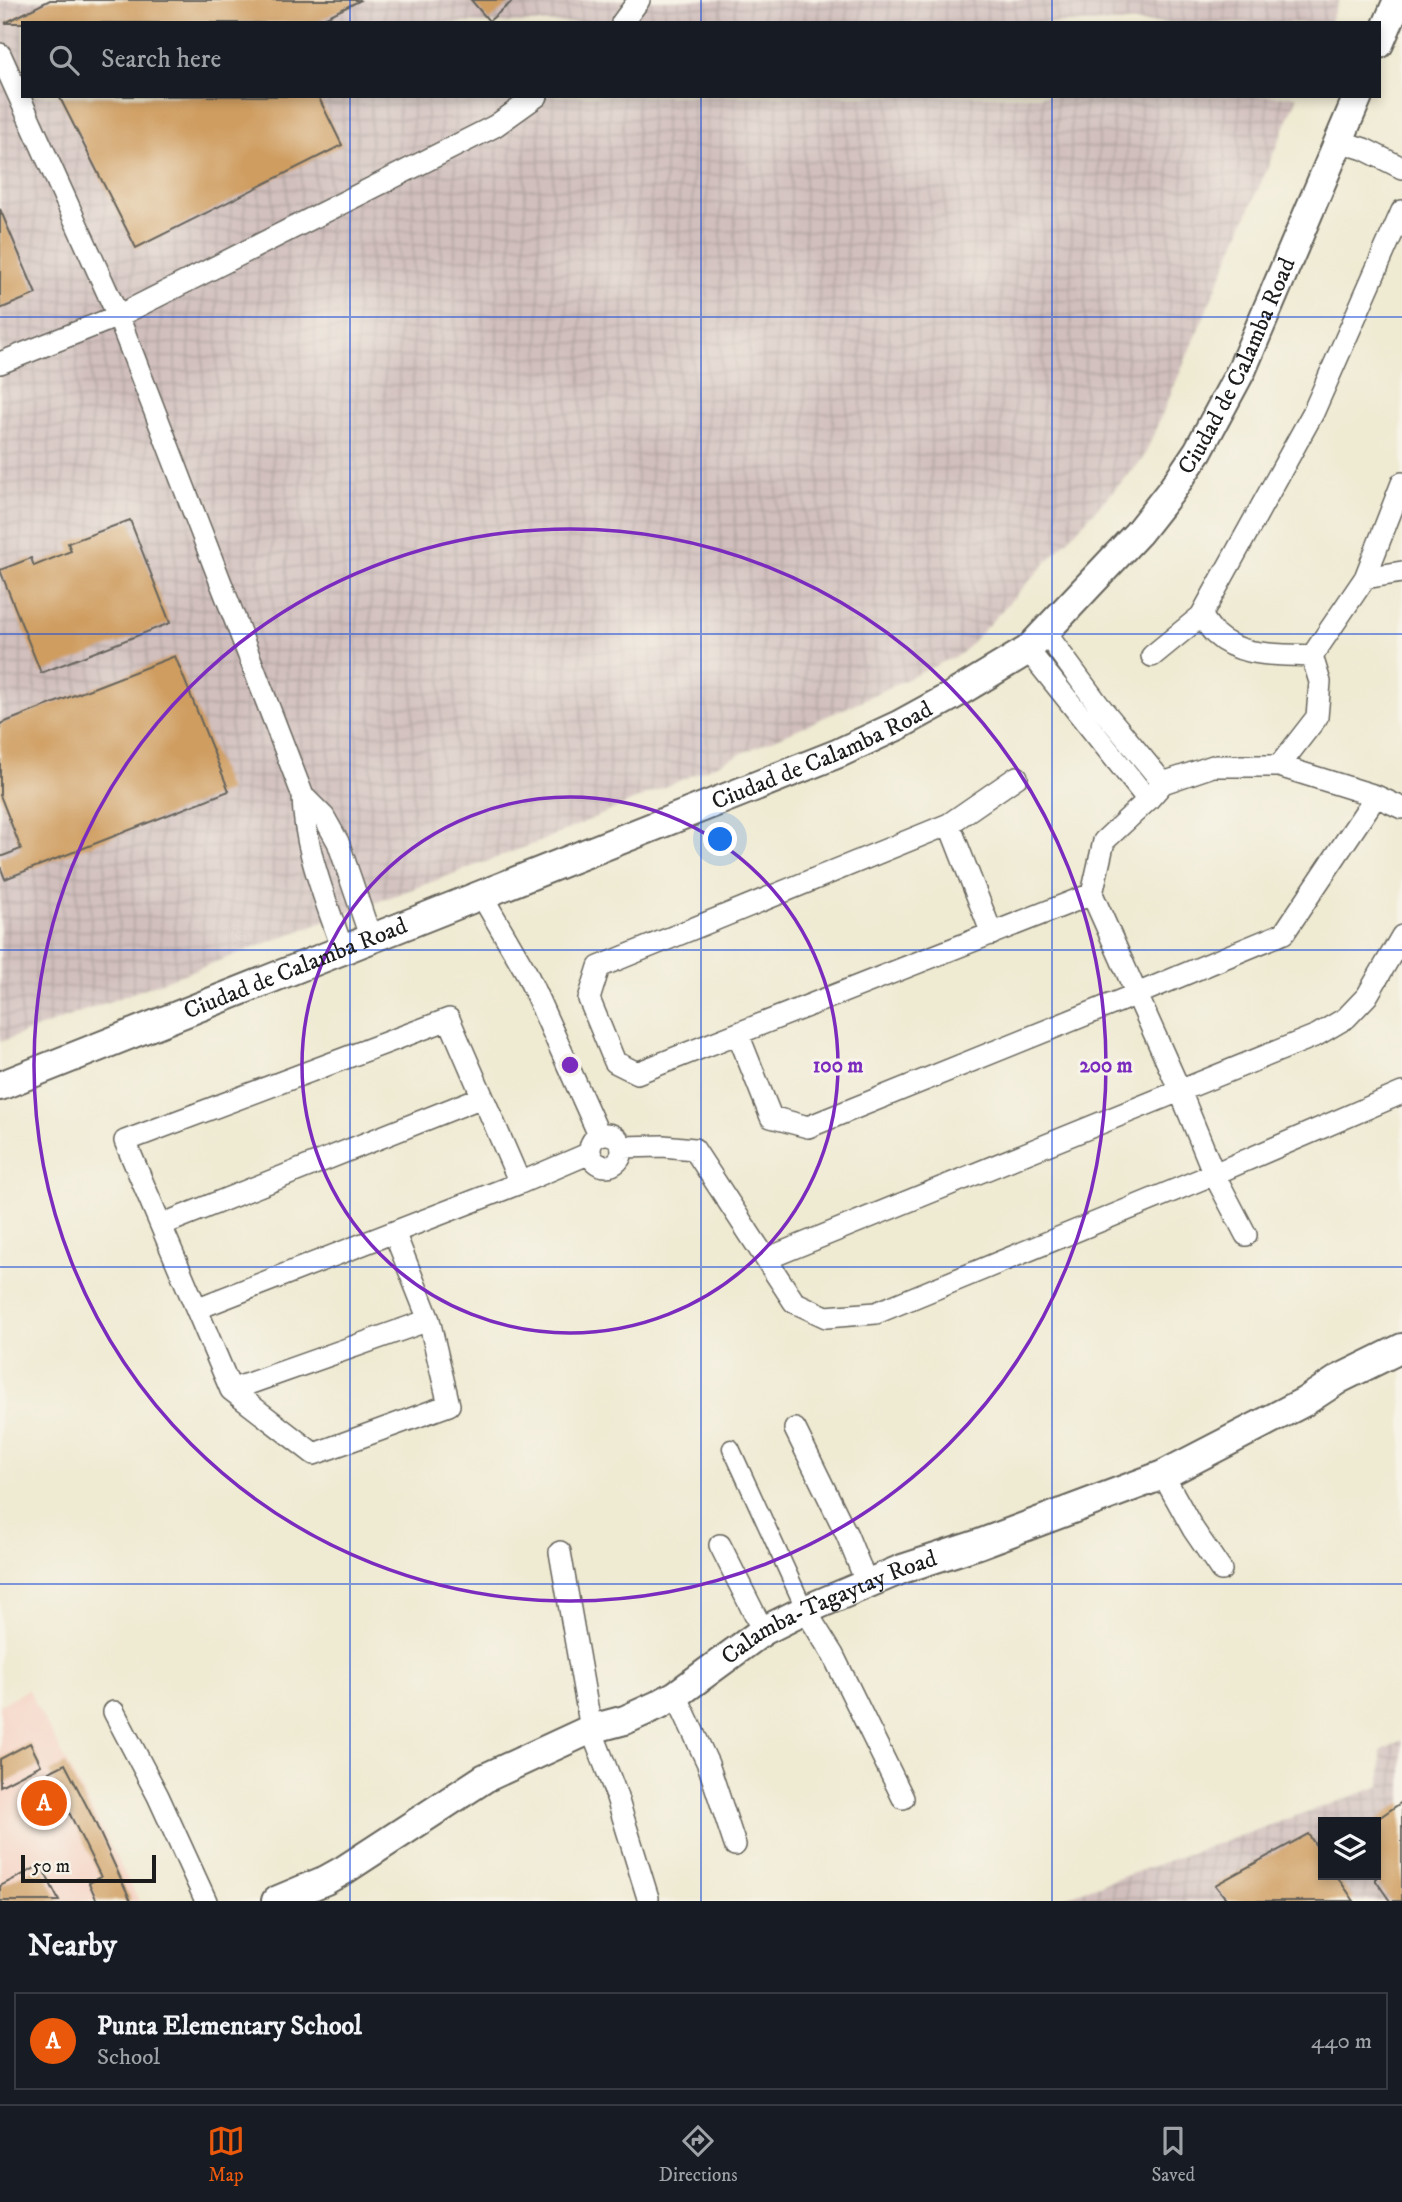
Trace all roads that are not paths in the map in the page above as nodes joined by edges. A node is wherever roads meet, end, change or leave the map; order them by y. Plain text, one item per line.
1 (639, 0) edge
2 (1398, 0) edge
3 (623, 21) edge
4 (1381, 39) edge
5 (0, 54) edge
6 (534, 98) edge
7 (1357, 98) edge
8 (1339, 141) junction
9 (1402, 168) edge
10 (1402, 211) edge
11 (118, 316) junction
12 (0, 363) edge
13 (1402, 483) edge
14 (1402, 572) edge
15 (1365, 578) junction
16 (1201, 616) junction
17 (1036, 641) junction
18 (1152, 656) dead end
19 (1312, 656) junction
20 (1279, 766) junction
21 (1017, 777) dead end
22 (1163, 783) junction
23 (303, 796) junction
24 (1377, 796) junction
25 (1148, 800) junction
26 (1402, 808) edge
27 (949, 824) junction
28 (1092, 894) junction
29 (482, 897) junction
30 (992, 934) junction
31 (1402, 936) edge
32 (371, 939) junction
33 (343, 951) junction
34 (1137, 994) junction
35 (738, 1034) junction
36 (0, 1086) edge
37 (1180, 1091) junction
38 (1402, 1094) edge
39 (482, 1097) junction
40 (594, 1144) junction
41 (622, 1147) junction
42 (1214, 1174) junction
43 (520, 1183) junction
44 (161, 1225) junction
45 (394, 1232) junction
46 (1246, 1235) dead end
47 (766, 1259) junction
48 (196, 1309) junction
49 (429, 1320) junction
50 (1402, 1348) edge
51 (231, 1390) junction
52 (795, 1429) dead end
53 (732, 1448) dead end
54 (1163, 1475) junction
55 (720, 1545) dead end
56 (560, 1552) dead end
57 (1221, 1570) dead end
58 (867, 1584) junction
59 (805, 1610) junction
60 (763, 1632) junction
61 (676, 1695) junction
62 (114, 1712) dead end
63 (591, 1729) junction
64 (903, 1798) dead end
65 (735, 1845) dead end
66 (648, 1898) dead end
67 (206, 1901) edge
68 (276, 1901) edge

1 - 3 street
2 - 4 main road
5 - 11 street
6 - 11 street
7 - 8 main road, Ciudad de Calamba Road
8 - 9 street
8 - 17 main road, Ciudad de Calamba Road
10 - 16 street
11 - 12 street
11 - 23 street
13 - 15 street
14 - 15 street
15 - 19 street
16 - 18 street
16 - 19 street
17 - 22 street
17 - 25 street
17 - 29 main road, Ciudad de Calamba Road
19 - 20 street
20 - 22 street
20 - 24 street
21 - 27 street
22 - 25 street
23 - 32 street
23 - 33 street
24 - 26 street
24 - 34 street
25 - 28 street
27 - 30 street
27 - 35 street
28 - 30 street
28 - 34 street
29 - 32 main road, Ciudad de Calamba Road
29 - 40 street
30 - 35 street
31 - 37 street
32 - 33 main road, Ciudad de Calamba Road
33 - 36 main road, Ciudad de Calamba Road
34 - 35 street
34 - 37 street
37 - 42 street
37 - 47 street
38 - 42 street
39 - 43 street
39 - 44 street
39 - 44 street
40 - 41 street
40 - 41 street
40 - 43 street
41 - 47 street
42 - 46 street
42 - 47 street
43 - 45 street
44 - 48 street
45 - 48 street
45 - 49 street
48 - 51 street
49 - 51 street
49 - 51 street
50 - 54 main road, Calamba-Tagaytay Road
52 - 58 street
53 - 59 street
54 - 57 street
54 - 58 main road, Calamba-Tagaytay Road
55 - 60 street
56 - 63 street
58 - 59 main road, Calamba-Tagaytay Road
59 - 60 main road, Calamba-Tagaytay Road
59 - 64 street
60 - 61 main road, Calamba-Tagaytay Road
61 - 63 main road, Calamba-Tagaytay Road
61 - 65 street
62 - 67 street
63 - 66 street
63 - 68 main road, Calamba-Tagaytay Road

